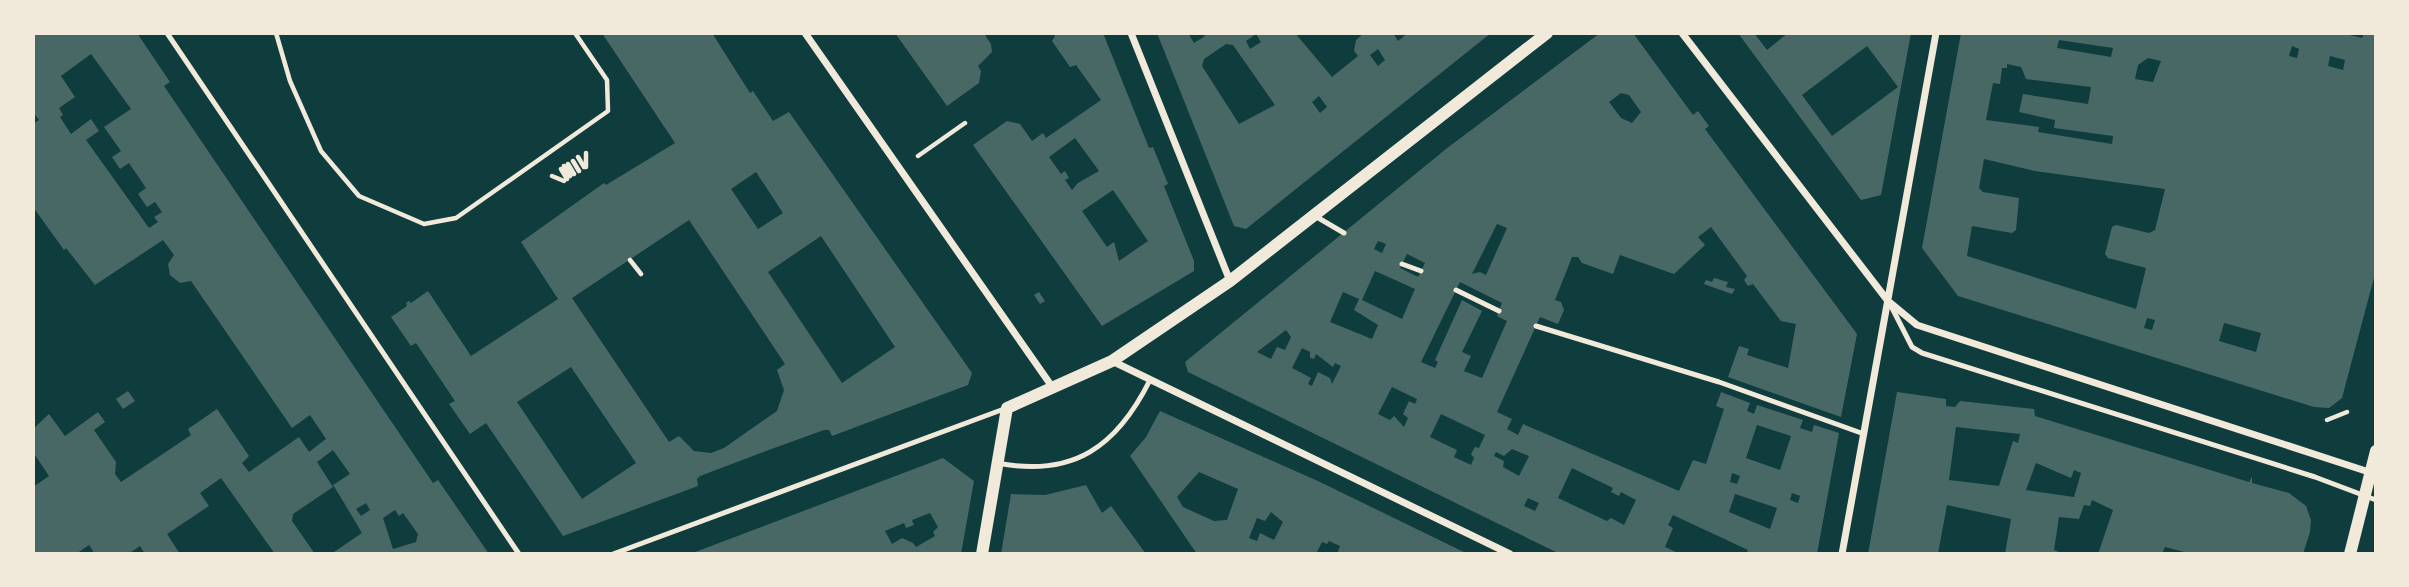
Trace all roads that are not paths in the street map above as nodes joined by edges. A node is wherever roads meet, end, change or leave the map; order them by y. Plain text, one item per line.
1 (167, 33) edge
2 (805, 33) edge
3 (1131, 33) edge
4 (1547, 33) edge
5 (1682, 33) edge
6 (1936, 33) edge
7 (1315, 216) junction
8 (1344, 233) dead end
9 (1402, 264) dead end
10 (1421, 271) dead end
11 (1230, 281) junction
12 (1456, 290) dead end
13 (1888, 301) junction
14 (1499, 311) dead end
15 (1536, 326) dead end
16 (1112, 361) junction
17 (1150, 380) junction
18 (1053, 388) junction
19 (1007, 408) junction
20 (1864, 434) junction
21 (2376, 451) edge
22 (997, 463) junction
23 (2373, 473) edge
24 (2370, 497) edge
25 (519, 554) edge
26 (613, 554) edge
27 (982, 554) edge
28 (1510, 554) edge
29 (1842, 554) edge
30 (2350, 554) edge

1 - 25 lane
2 - 18 street
3 - 11 street
4 - 7 street
5 - 13 street
6 - 13 street
7 - 8 lane
7 - 11 street
9 - 10 lane
11 - 16 street
12 - 14 lane
13 - 20 street
13 - 23 street
13 - 24 lane
15 - 20 lane
16 - 17 street
16 - 18 street
17 - 22 lane
17 - 28 street
18 - 19 street
19 - 22 street
19 - 26 lane
20 - 29 street
21 - 23 street
22 - 27 street
23 - 24 street
24 - 30 street

